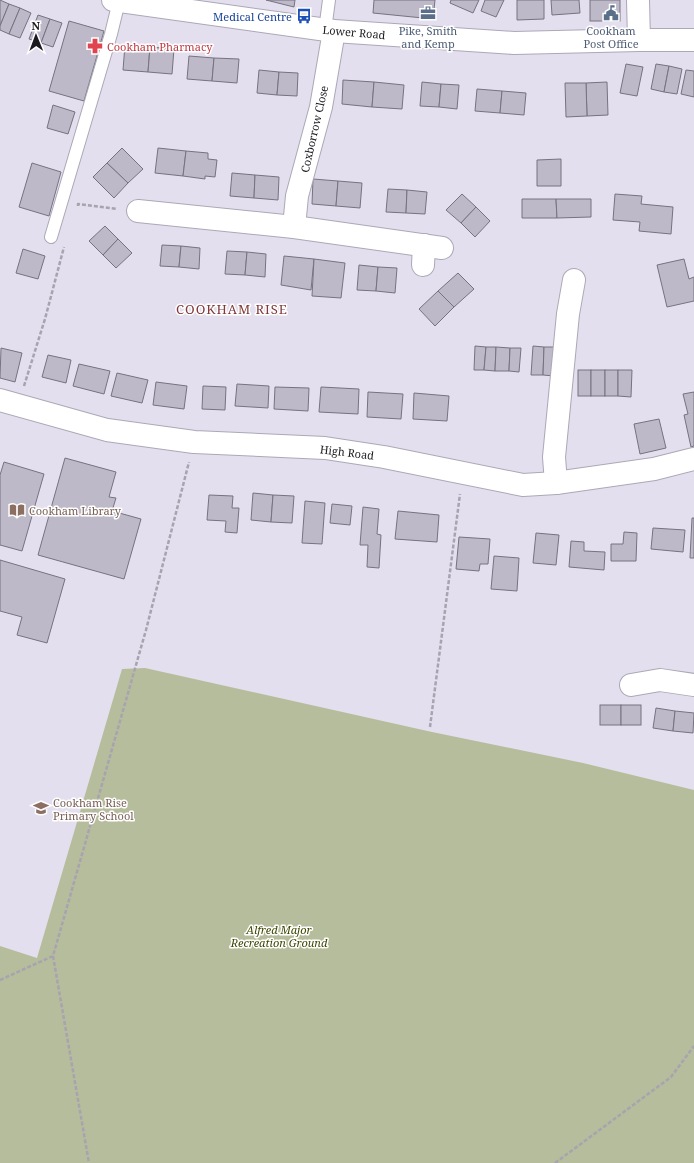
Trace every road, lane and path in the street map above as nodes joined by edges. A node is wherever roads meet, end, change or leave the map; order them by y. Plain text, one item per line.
1 (329, 0) edge
2 (638, 0) edge
3 (116, 1) edge
4 (329, 30) junction
5 (639, 40) junction
6 (694, 40) edge
7 (149, 206) joint
8 (76, 211) dead end
9 (294, 227) junction
10 (51, 237) dead end
11 (65, 243) dead end
12 (430, 253) dead end
13 (574, 280) dead end
14 (6, 407) edge
15 (194, 442) junction
16 (694, 459) edge
17 (463, 473) junction
18 (556, 483) junction
19 (630, 685) dead end
20 (694, 685) edge
21 (430, 727) dead end
22 (53, 956) junction
23 (0, 980) edge
24 (694, 1046) edge
25 (89, 1163) edge
26 (555, 1163) edge

1 - 4 lane
2 - 5 street
3 - 4 street, Lower Road
3 - 10 lane
4 - 5 street, Lower Road
4 - 9 street, Coxborrow Close
5 - 6 street, Lower Road
7 - 8 path
7 - 9 street
9 - 12 street
11 - 14 path
13 - 18 street
14 - 15 street, High Road
15 - 17 street, High Road
15 - 22 path
16 - 18 street, High Road
17 - 18 street, High Road
17 - 21 path
19 - 20 street
22 - 23 path
22 - 25 path
24 - 26 path

